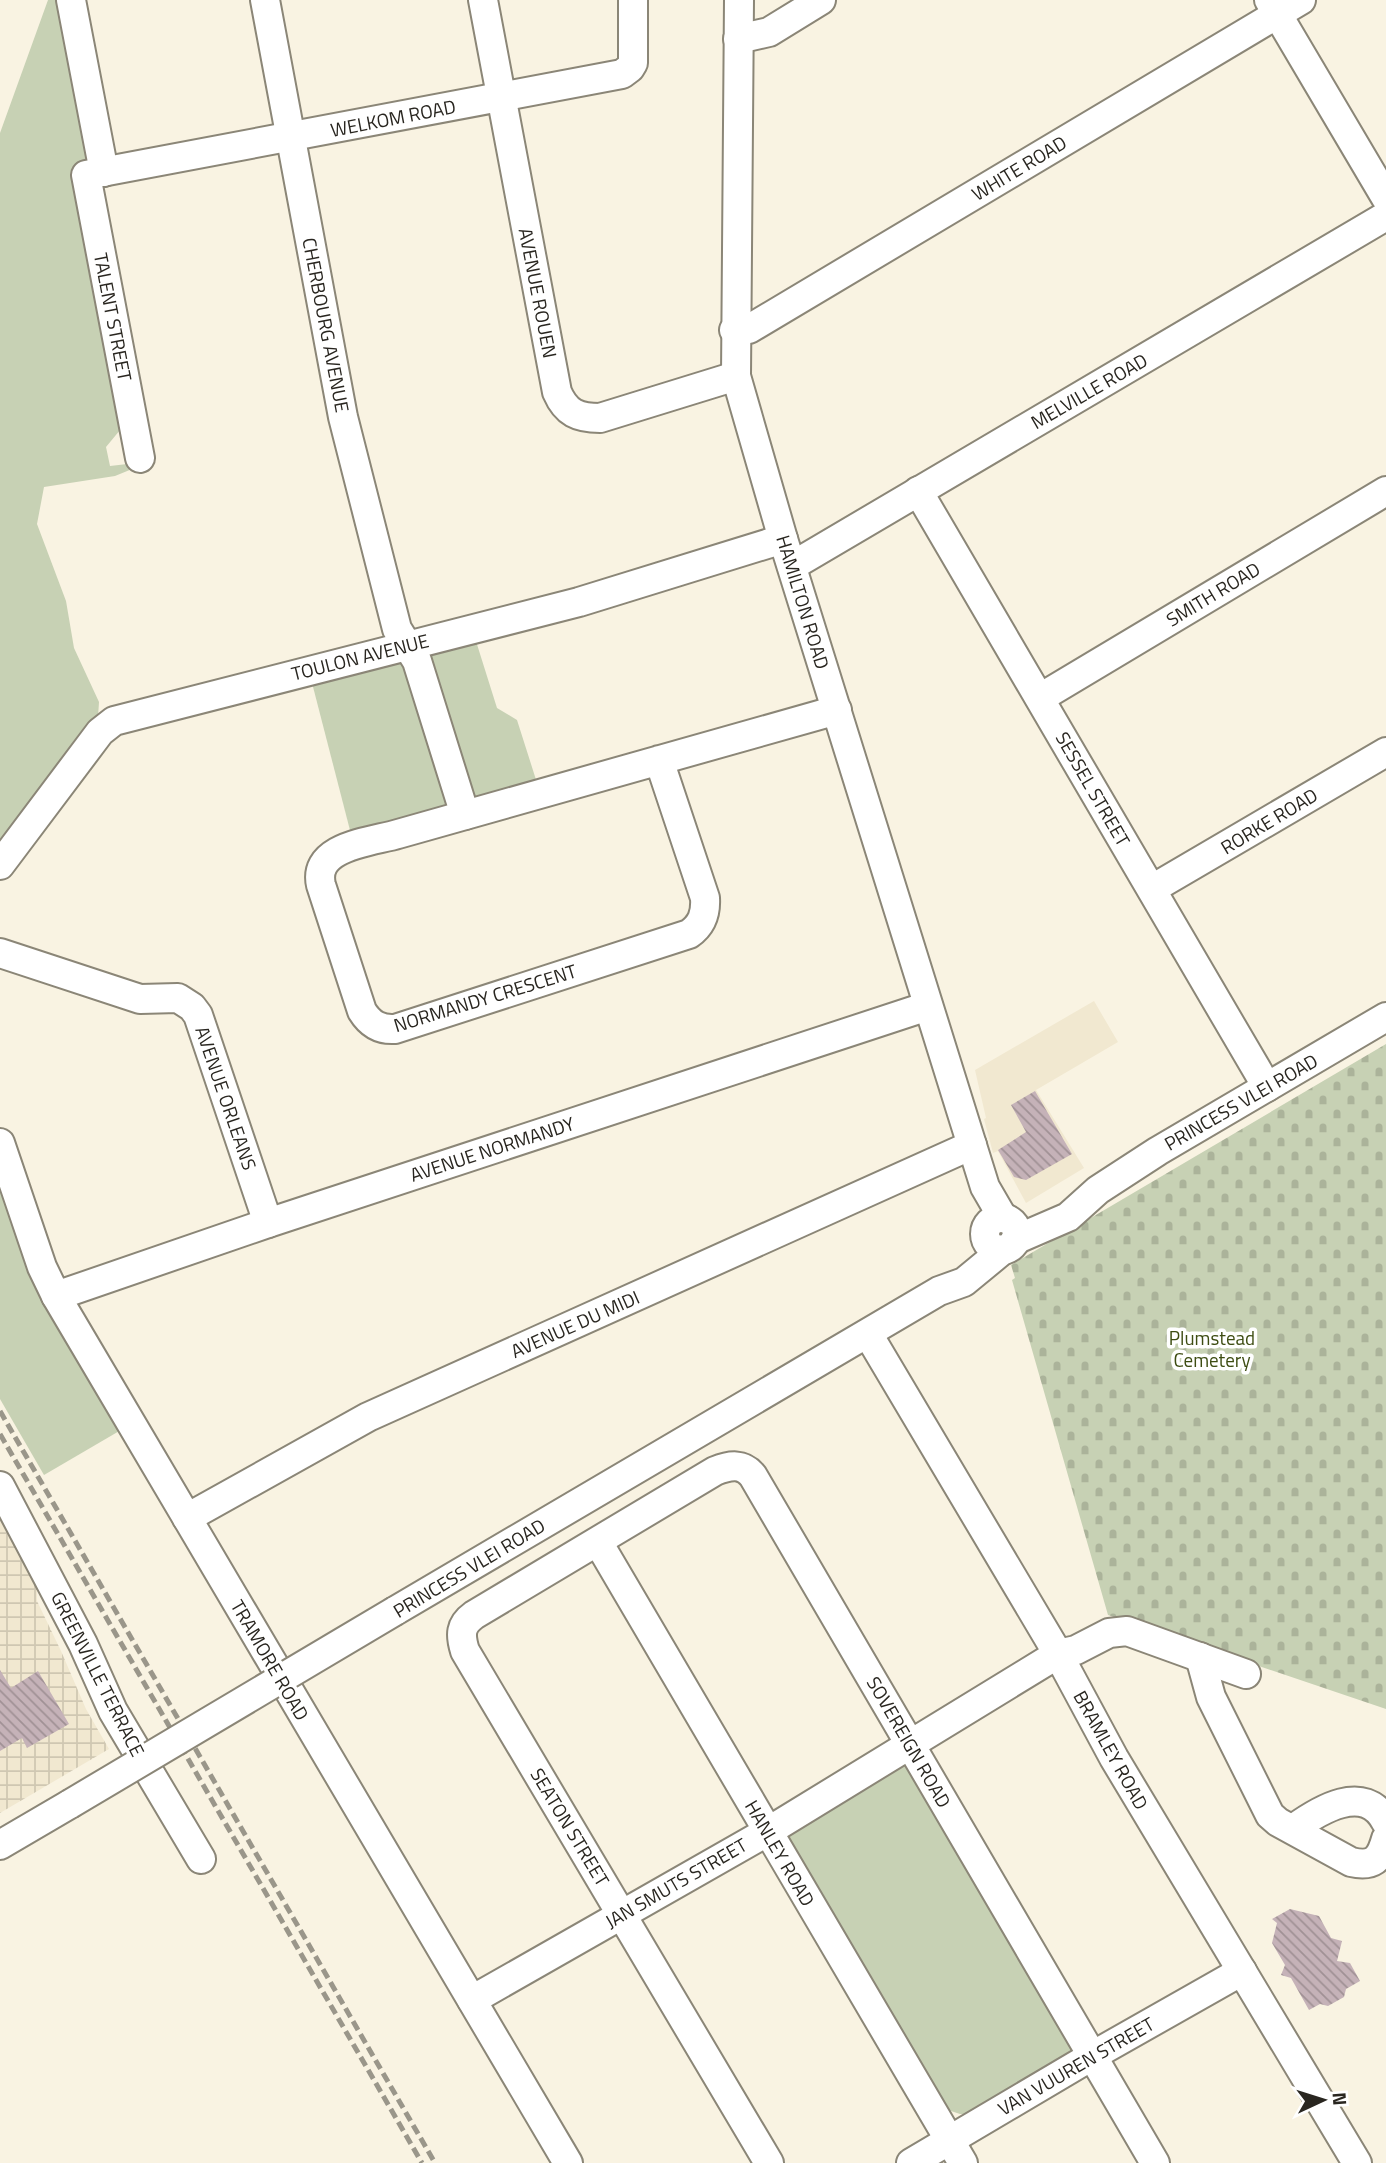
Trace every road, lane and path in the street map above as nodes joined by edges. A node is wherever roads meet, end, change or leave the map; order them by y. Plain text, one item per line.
1 (71, 0) edge
2 (265, 0) edge
3 (483, 0) edge
4 (634, 0) edge
5 (739, 0) edge
6 (821, 0) edge
7 (1283, 5) edge
8 (738, 38) junction
9 (501, 97) junction
10 (291, 137) junction
11 (95, 173) junction
12 (1386, 198) edge
13 (1386, 216) edge
14 (734, 330) junction
15 (736, 376) junction
16 (139, 458) dead end
17 (1386, 491) edge
18 (918, 492) junction
19 (783, 539) junction
20 (792, 566) junction
21 (407, 645) junction
22 (1040, 698) junction
23 (837, 710) junction
24 (1386, 751) edge
25 (659, 761) junction
26 (466, 815) junction
27 (0, 865) edge
28 (1152, 890) junction
29 (0, 953) edge
30 (928, 1006) junction
31 (1386, 1017) edge
32 (1267, 1087) junction
33 (0, 1143) edge
34 (972, 1145) junction
35 (268, 1223) junction
36 (1001, 1232) junction
37 (56, 1296) junction
38 (869, 1334) junction
39 (0, 1486) edge
40 (187, 1518) junction
41 (598, 1542) junction
42 (1058, 1654) junction
43 (1200, 1657) junction
44 (1246, 1674) dead end
45 (910, 1743) junction
46 (1386, 1822) edge
47 (1293, 1829) junction
48 (767, 1832) junction
49 (1386, 1839) edge
50 (0, 1846) edge
51 (201, 1859) dead end
52 (622, 1914) junction
53 (1242, 1971) junction
54 (472, 2000) junction
55 (1092, 2056) junction
56 (957, 2151) edge
57 (568, 2163) edge
58 (769, 2163) edge
59 (911, 2163) edge
60 (1155, 2163) edge
61 (1357, 2163) edge

1 - 11 street, TALENT STREET
2 - 10 street, CHERBOURG AVENUE
3 - 9 street, AVENUE ROUEN
4 - 9 street, WELKOM ROAD
5 - 8 street, HAMILTON ROAD
6 - 8 street
7 - 12 street
7 - 14 street, WHITE ROAD
8 - 14 street, HAMILTON ROAD
9 - 10 street, WELKOM ROAD
9 - 15 street, AVENUE ROUEN
10 - 11 street, WELKOM ROAD
10 - 21 street, CHERBOURG AVENUE
11 - 16 street, TALENT STREET
13 - 18 street, MELVILLE ROAD
14 - 15 street, HAMILTON ROAD
15 - 19 street, HAMILTON ROAD
17 - 22 street, SMITH ROAD
18 - 20 street, MELVILLE ROAD
18 - 22 street, SESSEL STREET
19 - 20 street, HAMILTON ROAD
19 - 21 street, TOULON AVENUE
20 - 23 street, HAMILTON ROAD
21 - 26 street
21 - 27 street, TOULON AVENUE
22 - 28 street, SESSEL STREET
23 - 25 street, NORMANDY CRESCENT
23 - 30 street, HAMILTON ROAD
24 - 28 street, RORKE ROAD
25 - 26 street, NORMANDY CRESCENT
25 - 26 street, NORMANDY CRESCENT
28 - 32 street, SESSEL STREET
29 - 35 street, AVENUE ORLEANS
30 - 34 street, HAMILTON ROAD
30 - 35 street, AVENUE NORMANDY
31 - 32 street, PRINCESS VLEI ROAD
32 - 36 street, PRINCESS VLEI ROAD
33 - 37 street, TRAMORE ROAD
34 - 36 street, HAMILTON ROAD
34 - 40 street, AVENUE DU MIDI
35 - 37 street, AVENUE NORMANDY
36 - 38 street, PRINCESS VLEI ROAD
37 - 40 street, TRAMORE ROAD
38 - 42 street, BRAMLEY ROAD
38 - 50 street, PRINCESS VLEI ROAD, bridge
39 - 51 street, GREENVILLE TERRACE
40 - 54 street, TRAMORE ROAD
41 - 45 street, SOVEREIGN ROAD
41 - 48 street, HANLEY ROAD
41 - 52 street, SEATON STREET
42 - 43 street, JAN SMUTS STREET
42 - 45 street, JAN SMUTS STREET
42 - 53 street, BRAMLEY ROAD
43 - 44 street, JAN SMUTS STREET
43 - 47 street
45 - 48 street, JAN SMUTS STREET
45 - 55 street, SOVEREIGN ROAD
46 - 47 street
47 - 49 street
48 - 52 street, JAN SMUTS STREET
48 - 56 street, HANLEY ROAD
52 - 54 street, JAN SMUTS STREET
52 - 58 street, SEATON STREET
53 - 55 street, VAN VUUREN STREET
53 - 61 street, BRAMLEY ROAD
54 - 57 street, TRAMORE ROAD
55 - 56 street, VAN VUUREN STREET
55 - 60 street, SOVEREIGN ROAD
56 - 59 street, VAN VUUREN STREET

